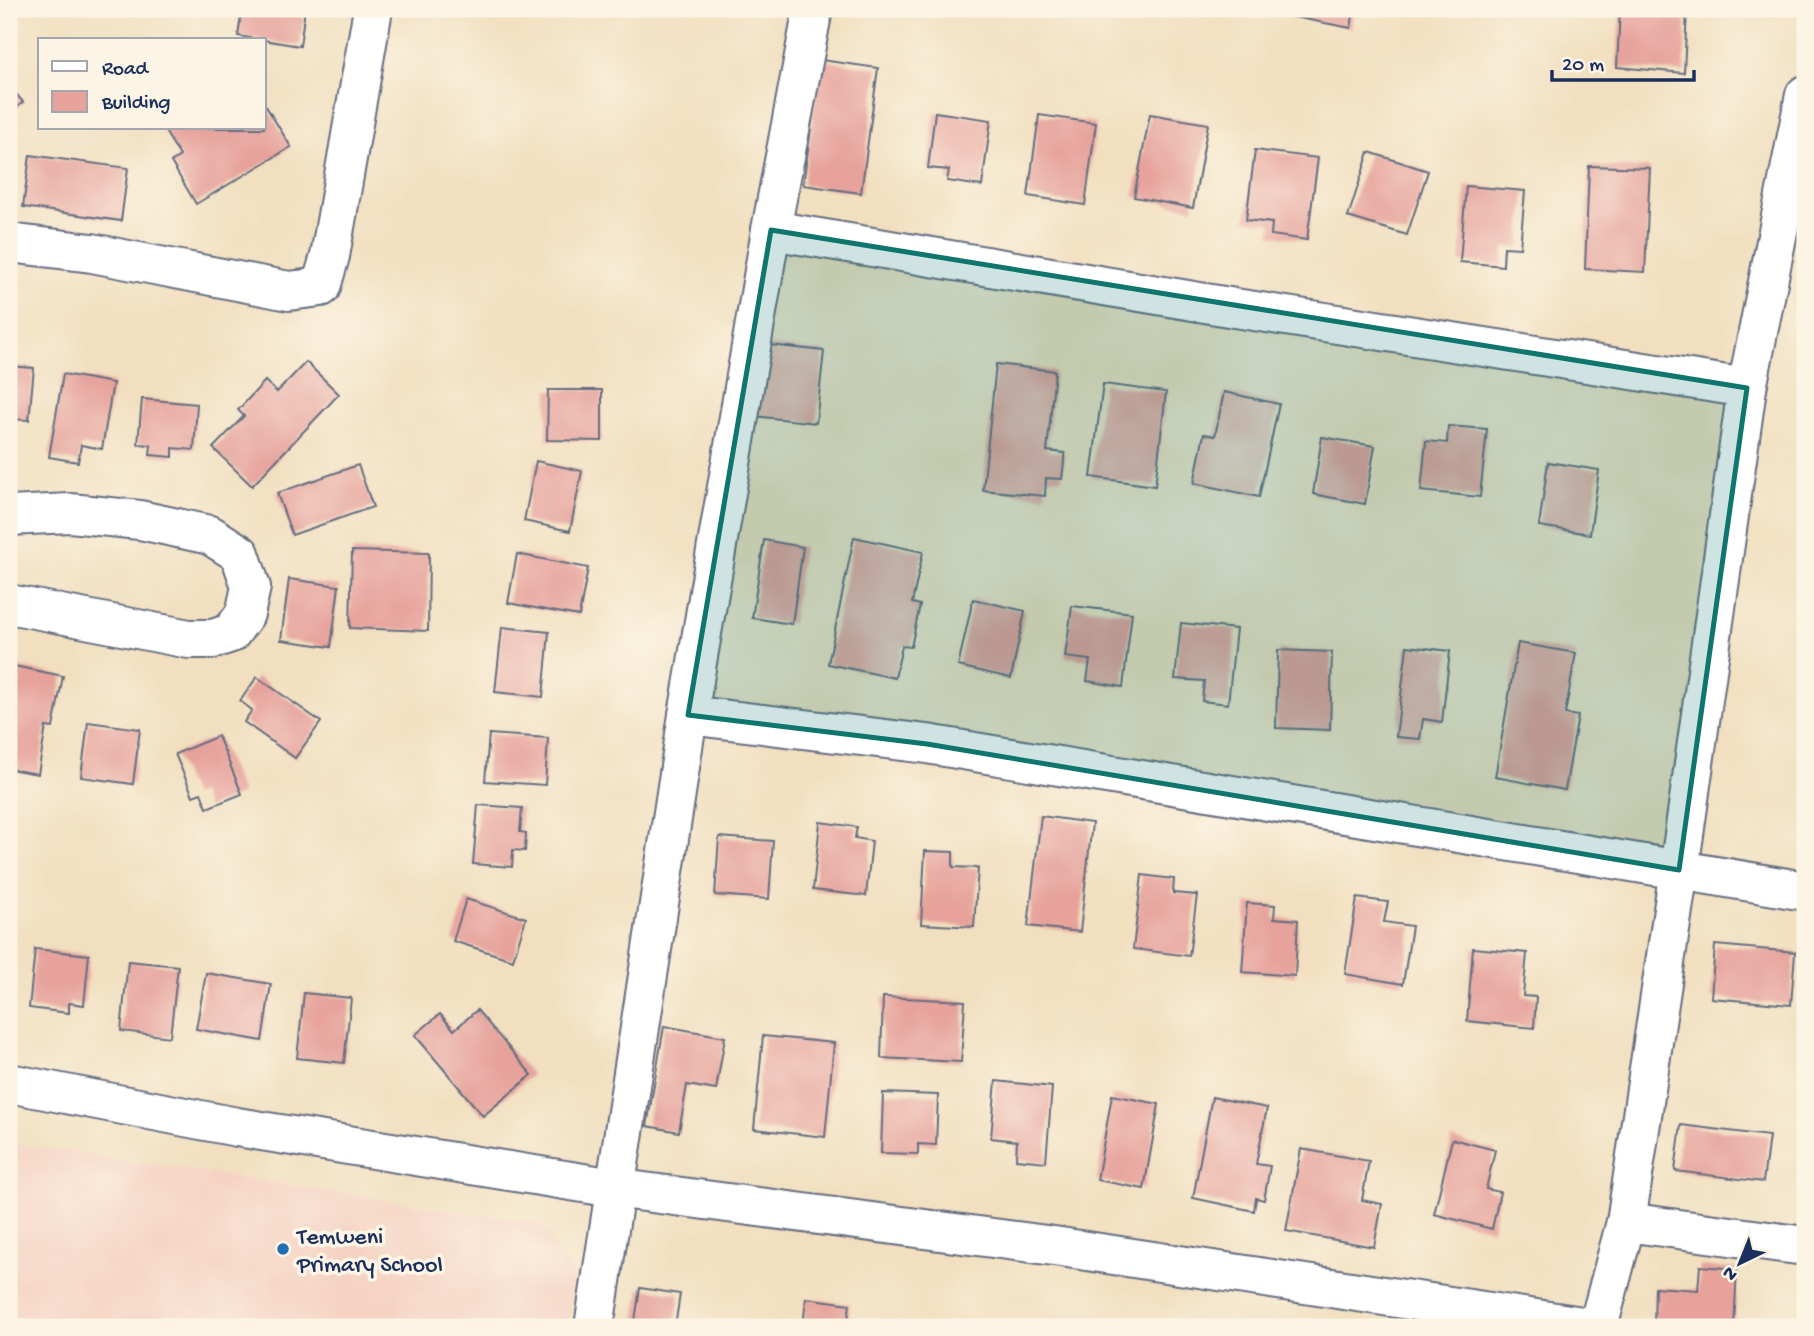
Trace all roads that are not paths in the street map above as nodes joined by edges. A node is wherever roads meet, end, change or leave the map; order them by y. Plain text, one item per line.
1 (373, 9) edge
2 (813, 9) edge
3 (1805, 95) edge
4 (771, 230) junction
5 (9, 243) edge
6 (1747, 388) junction
7 (9, 516) edge
8 (9, 604) edge
9 (688, 715) junction
10 (1679, 870) junction
11 (1805, 891) edge
12 (9, 1083) edge
13 (614, 1188) junction
14 (1626, 1222) junction
15 (1805, 1246) edge
16 (594, 1327) edge
17 (1589, 1327) edge
18 (1598, 1327) edge

1 - 5 street
2 - 4 street
3 - 6 street
4 - 6 street
4 - 9 street
6 - 10 street
7 - 8 street
9 - 10 street
9 - 13 street
10 - 11 street
10 - 14 street
12 - 13 street
13 - 16 street
13 - 17 street
14 - 15 street
14 - 18 street

